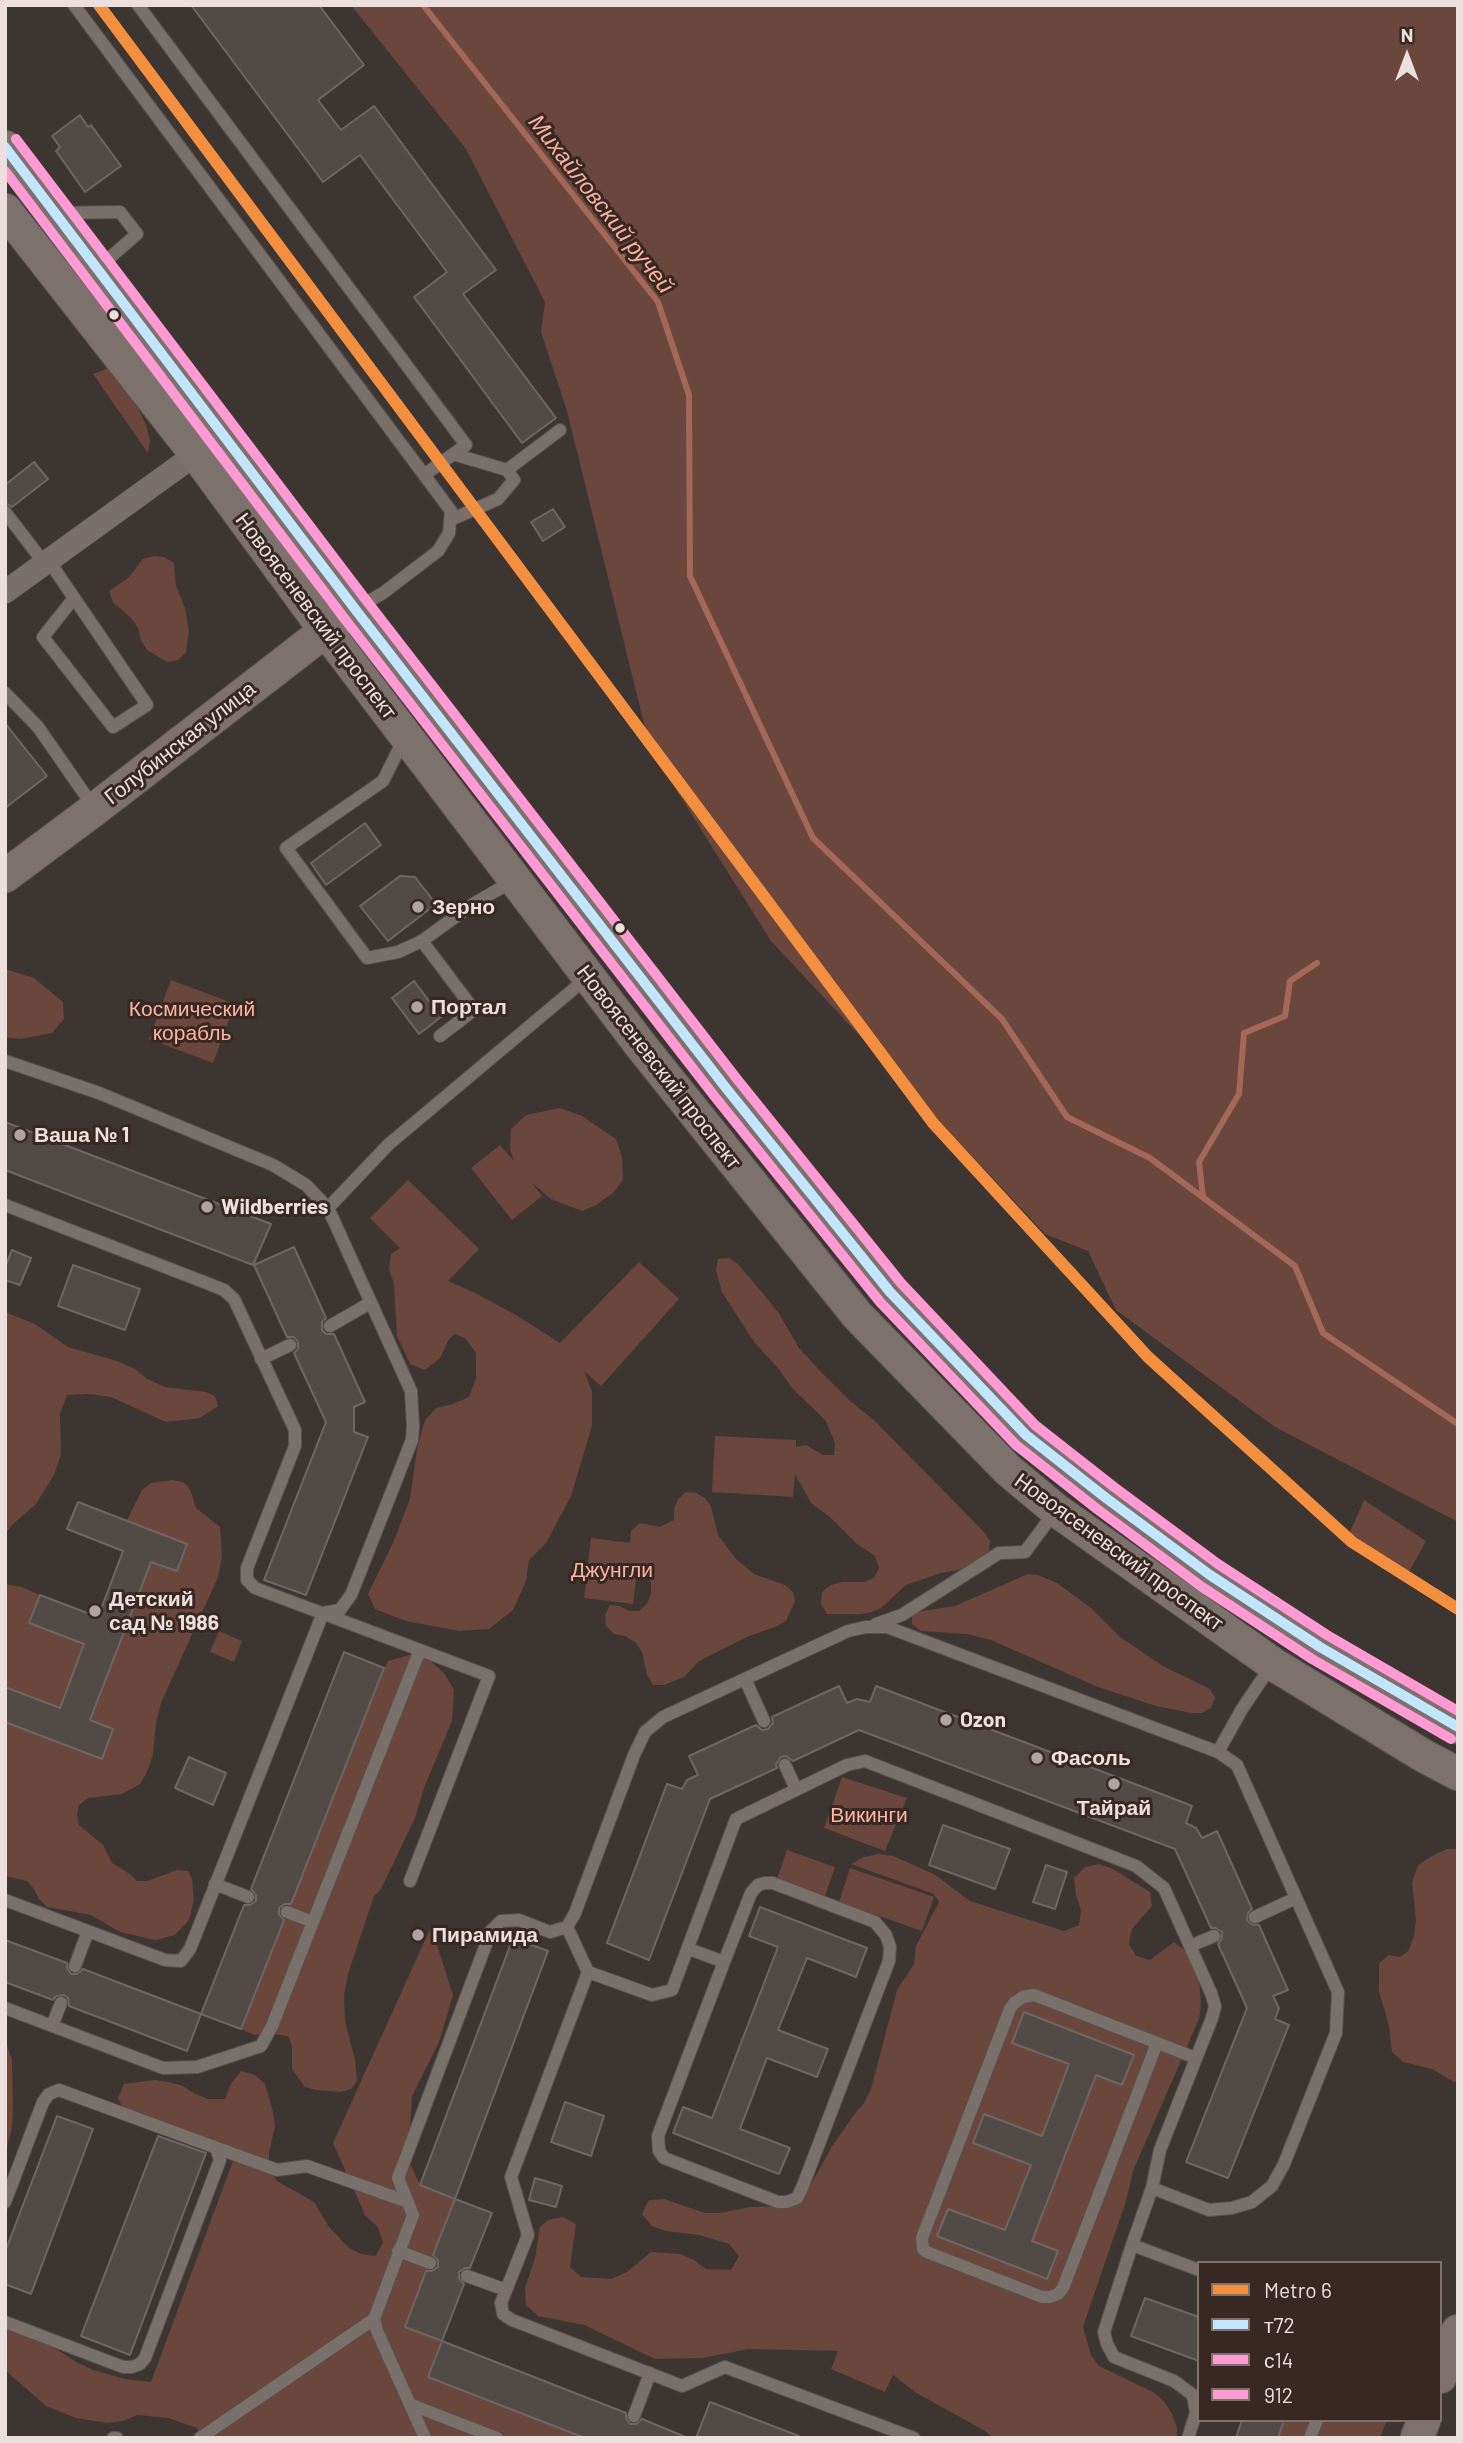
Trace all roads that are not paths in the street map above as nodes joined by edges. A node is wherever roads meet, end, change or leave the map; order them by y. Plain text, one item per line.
1 (74, 5) edge
2 (138, 5) edge
3 (5, 147) edge
4 (6, 212) edge
5 (56, 213) junction
6 (98, 268) junction
7 (560, 430) dead end
8 (196, 454) junction
9 (453, 454) junction
10 (507, 470) junction
11 (425, 475) junction
12 (5, 512) edge
13 (450, 520) junction
14 (47, 563) junction
15 (5, 592) edge
16 (74, 598) junction
17 (355, 609) junction
18 (326, 631) junction
19 (5, 693) edge
20 (406, 736) junction
21 (95, 809) junction
22 (5, 876) edge
23 (515, 879) junction
24 (422, 941) junction
25 (588, 976) junction
26 (674, 1020) junction
27 (440, 1036) dead end
28 (642, 1047) junction
29 (5, 1060) edge
30 (5, 1205) edge
31 (328, 1208) junction
32 (370, 1303) junction
33 (330, 1326) dead end
34 (290, 1345) dead end
35 (261, 1359) junction
36 (1106, 1498) junction
37 (1056, 1510) junction
38 (1142, 1524) junction
39 (1082, 1530) junction
40 (1119, 1556) junction
41 (323, 1613) junction
42 (866, 1627) junction
43 (420, 1650) junction
44 (1273, 1664) junction
45 (745, 1679) junction
46 (764, 1721) dead end
47 (1458, 1727) edge
48 (1218, 1752) junction
49 (785, 1765) dead end
50 (1458, 1774) edge
51 (796, 1789) junction
52 (410, 1881) dead end
53 (215, 1884) junction
54 (248, 1897) dead end
55 (1296, 1898) junction
56 (5, 1900) edge
57 (287, 1912) dead end
58 (1255, 1917) dead end
59 (313, 1922) junction
60 (567, 1927) junction
61 (88, 1931) junction
62 (1214, 1936) dead end
63 (1190, 1946) junction
64 (689, 1949) junction
65 (724, 1962) junction
66 (75, 1966) dead end
67 (588, 1972) junction
68 (61, 2003) dead end
69 (5, 2008) edge
70 (52, 2026) junction
71 (1157, 2043) junction
72 (1196, 2058) junction
73 (212, 2146) junction
74 (1152, 2188) junction
75 (5, 2202) edge
76 (408, 2202) junction
77 (1132, 2245) junction
78 (398, 2251) junction
79 (430, 2263) dead end
80 (1197, 2269) edge
81 (467, 2277) dead end
82 (506, 2290) junction
83 (374, 2319) junction
84 (5, 2322) edge
85 (650, 2373) junction
86 (412, 2405) junction
87 (634, 2416) dead end
88 (200, 2438) edge
89 (425, 2438) edge
90 (497, 2438) edge
91 (914, 2438) edge
92 (1188, 2438) edge

1 - 11 lane
2 - 9 lane
3 - 5 main road, Новоясеневский проспект
4 - 8 main road, Новоясеневский проспект
5 - 6 main road, Новоясеневский проспект
5 - 6 lane
6 - 17 main road, Новоясеневский проспект
7 - 10 lane
8 - 14 street
8 - 18 main road, Новоясеневский проспект
9 - 10 lane
9 - 11 lane
10 - 13 lane
11 - 13 lane
12 - 14 lane
13 - 17 lane
14 - 15 street
14 - 16 lane
16 - 16 lane
17 - 18 main road, Голубинская улица
17 - 26 main road, Новоясеневский проспект
18 - 20 main road, Новоясеневский проспект
18 - 21 main road, Голубинская улица
19 - 21 lane
20 - 23 main road, Новоясеневский проспект
20 - 24 lane
21 - 22 main road, Голубинская улица
23 - 24 lane
23 - 25 main road, Новоясеневский проспект
24 - 27 lane
25 - 28 main road, Новоясеневский проспект
25 - 31 lane
26 - 28 street
26 - 36 main road, Новоясеневский проспект
28 - 37 main road, Новоясеневский проспект
29 - 31 lane
30 - 35 lane
31 - 32 lane
32 - 33 lane
32 - 41 lane
34 - 35 lane
35 - 41 lane
36 - 38 main road, Новоясеневский проспект
36 - 39 street
37 - 39 main road, Новоясеневский проспект
37 - 42 lane
38 - 40 street
38 - 47 main road, Новоясеневский проспект
39 - 40 main road, Новоясеневский проспект
40 - 44 main road, Новоясеневский проспект
41 - 43 lane
41 - 53 lane
42 - 45 lane
42 - 48 lane
43 - 52 lane
43 - 59 lane
44 - 48 lane
44 - 50 main road, Новоясеневский проспект
45 - 46 lane
45 - 60 lane
48 - 55 lane
49 - 51 lane
51 - 63 lane
51 - 64 lane
53 - 54 lane
53 - 61 lane
55 - 58 lane
55 - 74 lane
56 - 61 lane
57 - 59 lane
59 - 70 lane
60 - 67 lane
60 - 76 lane
61 - 66 lane
62 - 63 lane
63 - 72 lane
64 - 65 lane
64 - 67 lane
65 - 65 lane
67 - 82 lane
68 - 70 lane
69 - 70 lane
71 - 71 lane
71 - 72 lane
72 - 74 lane
73 - 75 lane
73 - 76 lane
73 - 84 lane
74 - 77 lane
76 - 78 lane
77 - 80 lane
77 - 92 lane
78 - 79 lane
78 - 83 lane
81 - 82 lane
82 - 85 lane
83 - 86 lane
83 - 88 lane
85 - 87 lane
85 - 91 lane
86 - 89 lane
86 - 90 lane

